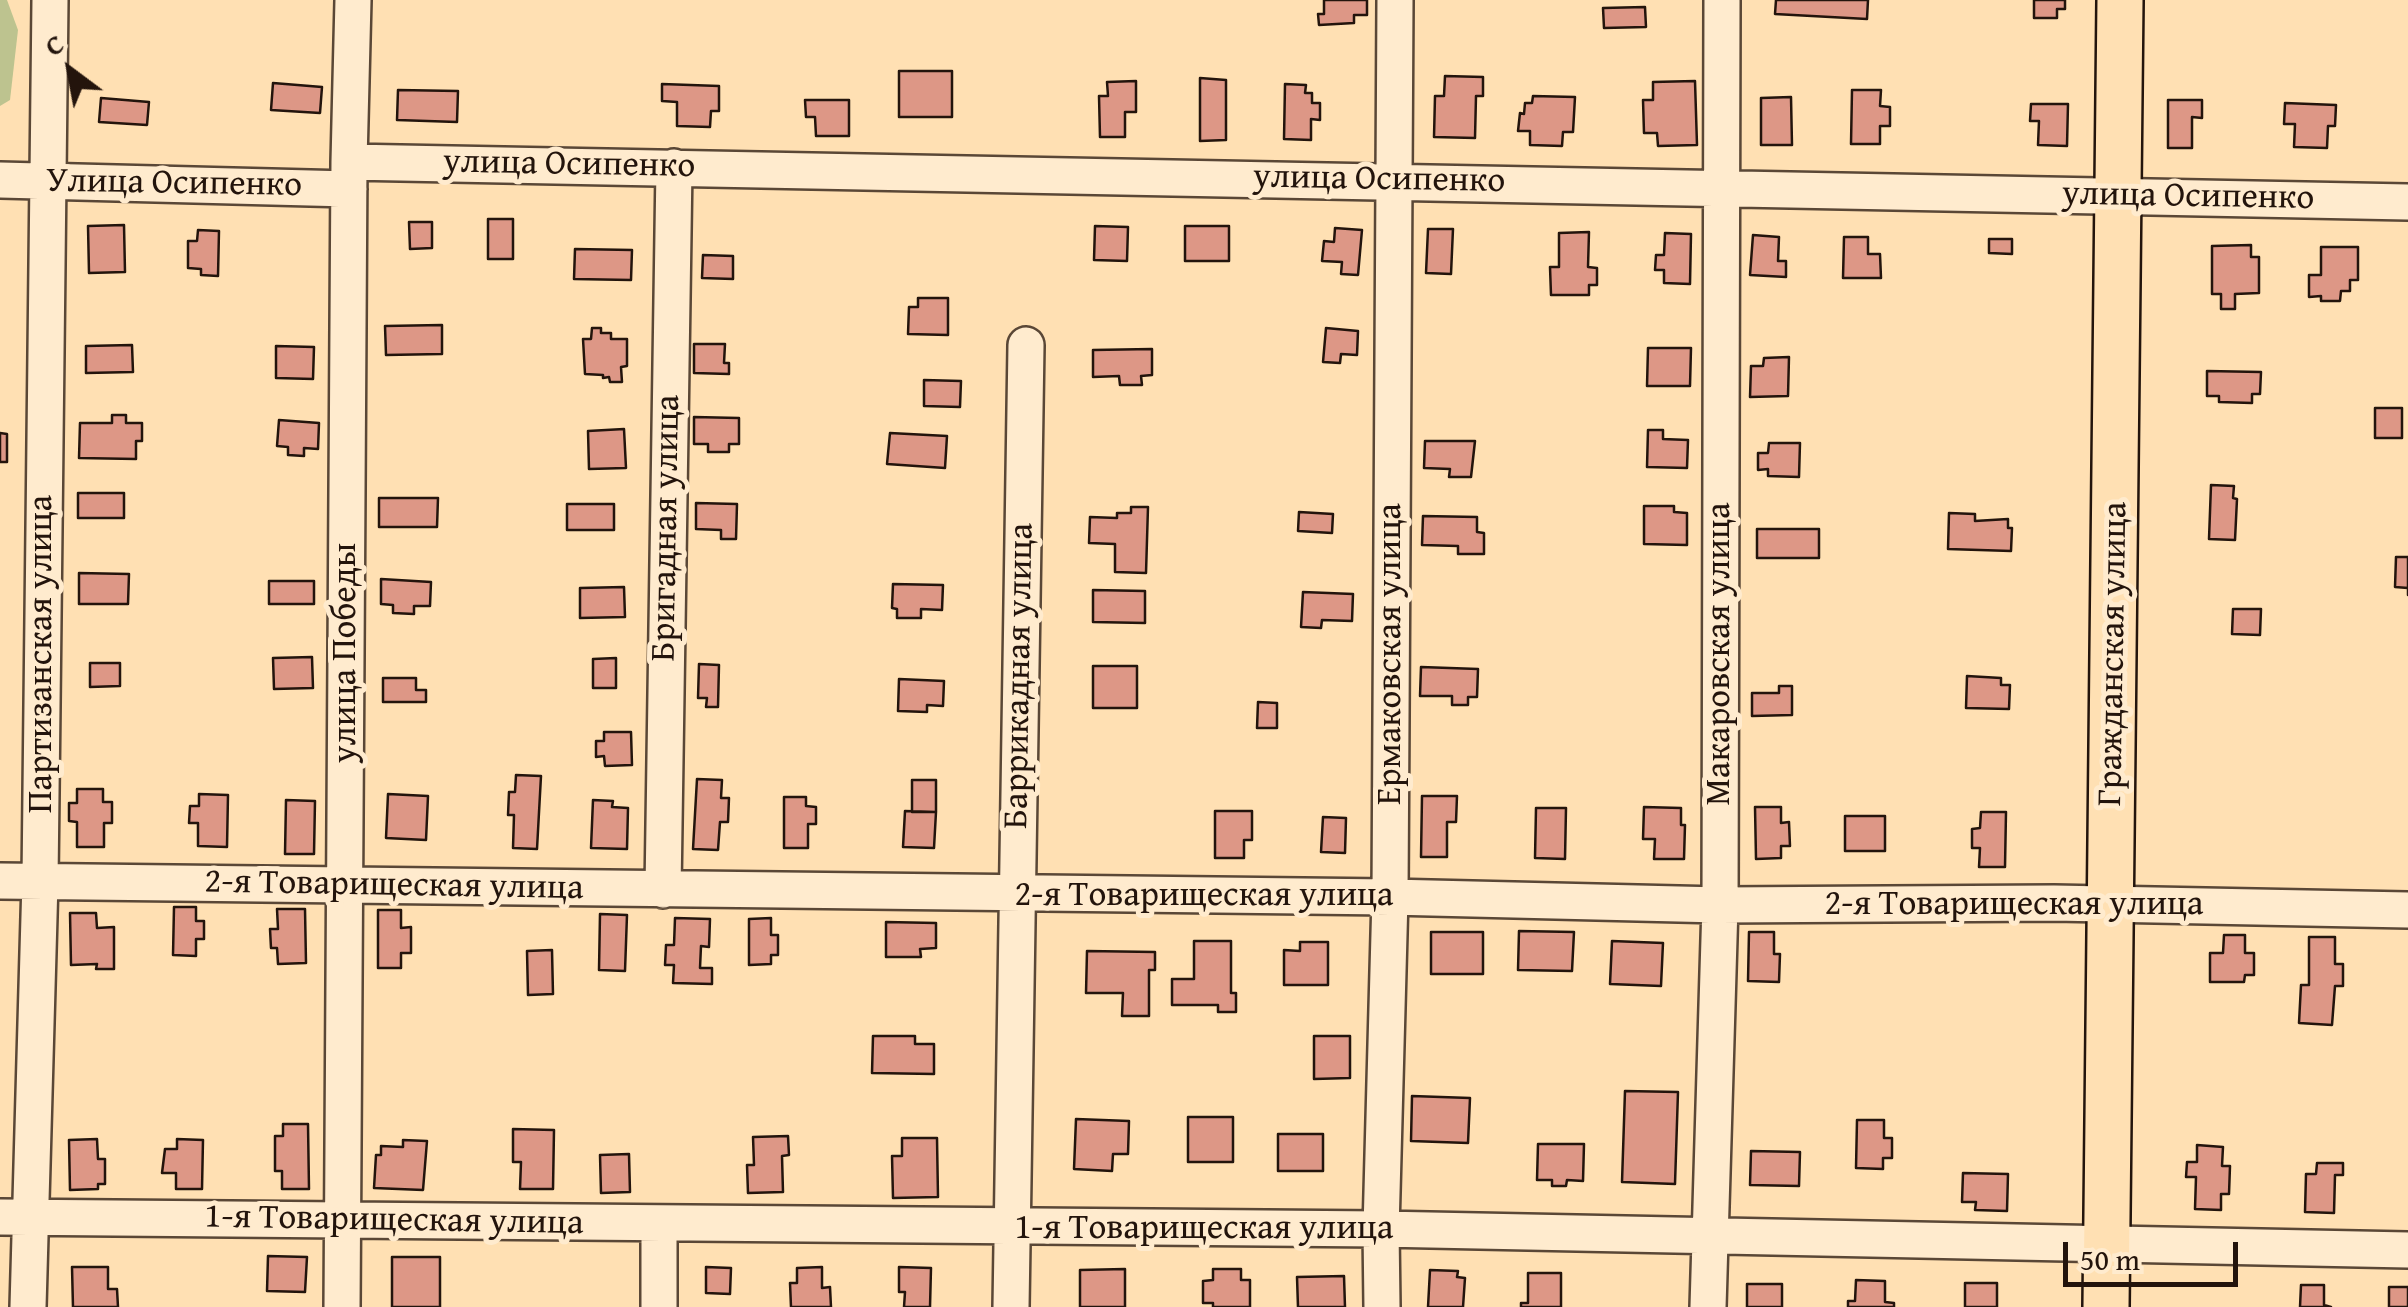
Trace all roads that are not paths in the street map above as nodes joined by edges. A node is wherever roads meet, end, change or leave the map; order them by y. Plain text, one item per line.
1 (50, 0) edge
2 (353, 0) edge
3 (1395, 0) edge
4 (1722, 0) edge
5 (2120, 0) edge
6 (674, 167) junction
7 (349, 175) junction
8 (0, 180) edge
9 (1393, 180) junction
10 (46, 181) junction
11 (1720, 188) junction
12 (2118, 196) junction
13 (2408, 202) edge
14 (1026, 345) dead end
15 (0, 880) edge
16 (40, 881) junction
17 (345, 886) junction
18 (662, 890) junction
19 (1017, 895) junction
20 (1390, 897) junction
21 (2112, 904) junction
22 (1720, 905) junction
23 (2408, 910) edge
24 (15, 1217) edge
25 (343, 1220) junction
26 (660, 1224) junction
27 (1011, 1228) junction
28 (1380, 1229) junction
29 (1710, 1238) junction
30 (2108, 1244) junction
31 (2408, 1250) edge
32 (28, 1307) edge
33 (342, 1307) edge
34 (659, 1307) edge
35 (1011, 1307) edge
36 (1382, 1307) edge
37 (1708, 1307) edge
38 (2106, 1307) edge

1 - 10 street, Партизанская улица
2 - 7 street, улица Победы
3 - 9 street, Ермаковская улица
4 - 11 street, Макаровская улица
5 - 12 main road, Гражданская улица
6 - 7 street, улица Осипенко
6 - 9 street, улица Осипенко
6 - 18 street, Бригадная улица
7 - 10 street, Улица Осипенко
7 - 17 street, улица Победы
8 - 10 street, Улица Осипенко
9 - 11 street, улица Осипенко
9 - 20 street, Ермаковская улица
10 - 16 street, Партизанская улица
11 - 12 street, улица Осипенко
11 - 22 street, Макаровская улица
12 - 13 street, улица Осипенко
12 - 21 main road, Гражданская улица
14 - 19 street, Баррикадная улица
15 - 16 street, 2-я Товарищеская улица
16 - 17 street, 2-я Товарищеская улица
16 - 24 street, Партизанская улица
17 - 18 street, 2-я Товарищеская улица
17 - 25 street, улица Победы
18 - 19 street, 2-я Товарищеская улица
19 - 20 street, 2-я Товарищеская улица
19 - 27 street, Баррикадная улица
20 - 22 street, 2-я Товарищеская улица
20 - 28 street, Ермаковская улица
21 - 22 street, 2-я Товарищеская улица
21 - 23 street, 2-я Товарищеская улица
21 - 30 main road, Гражданская улица
22 - 29 street, Макаровская улица
24 - 25 street, 1-я Товарищеская улица
24 - 32 street, Партизанская улица
25 - 26 street, 1-я Товарищеская улица
25 - 33 street, улица Победы
26 - 27 street, 1-я Товарищеская улица
26 - 34 street
27 - 28 street, 1-я Товарищеская улица
27 - 35 street, Баррикадная улица
28 - 29 street, 1-я Товарищеская улица
28 - 36 street, Ермаковская улица
29 - 30 street, 1-я Товарищеская улица
29 - 37 street, Макаровская улица
30 - 31 street, 1-я Товарищеская улица
30 - 38 main road, Гражданская улица

